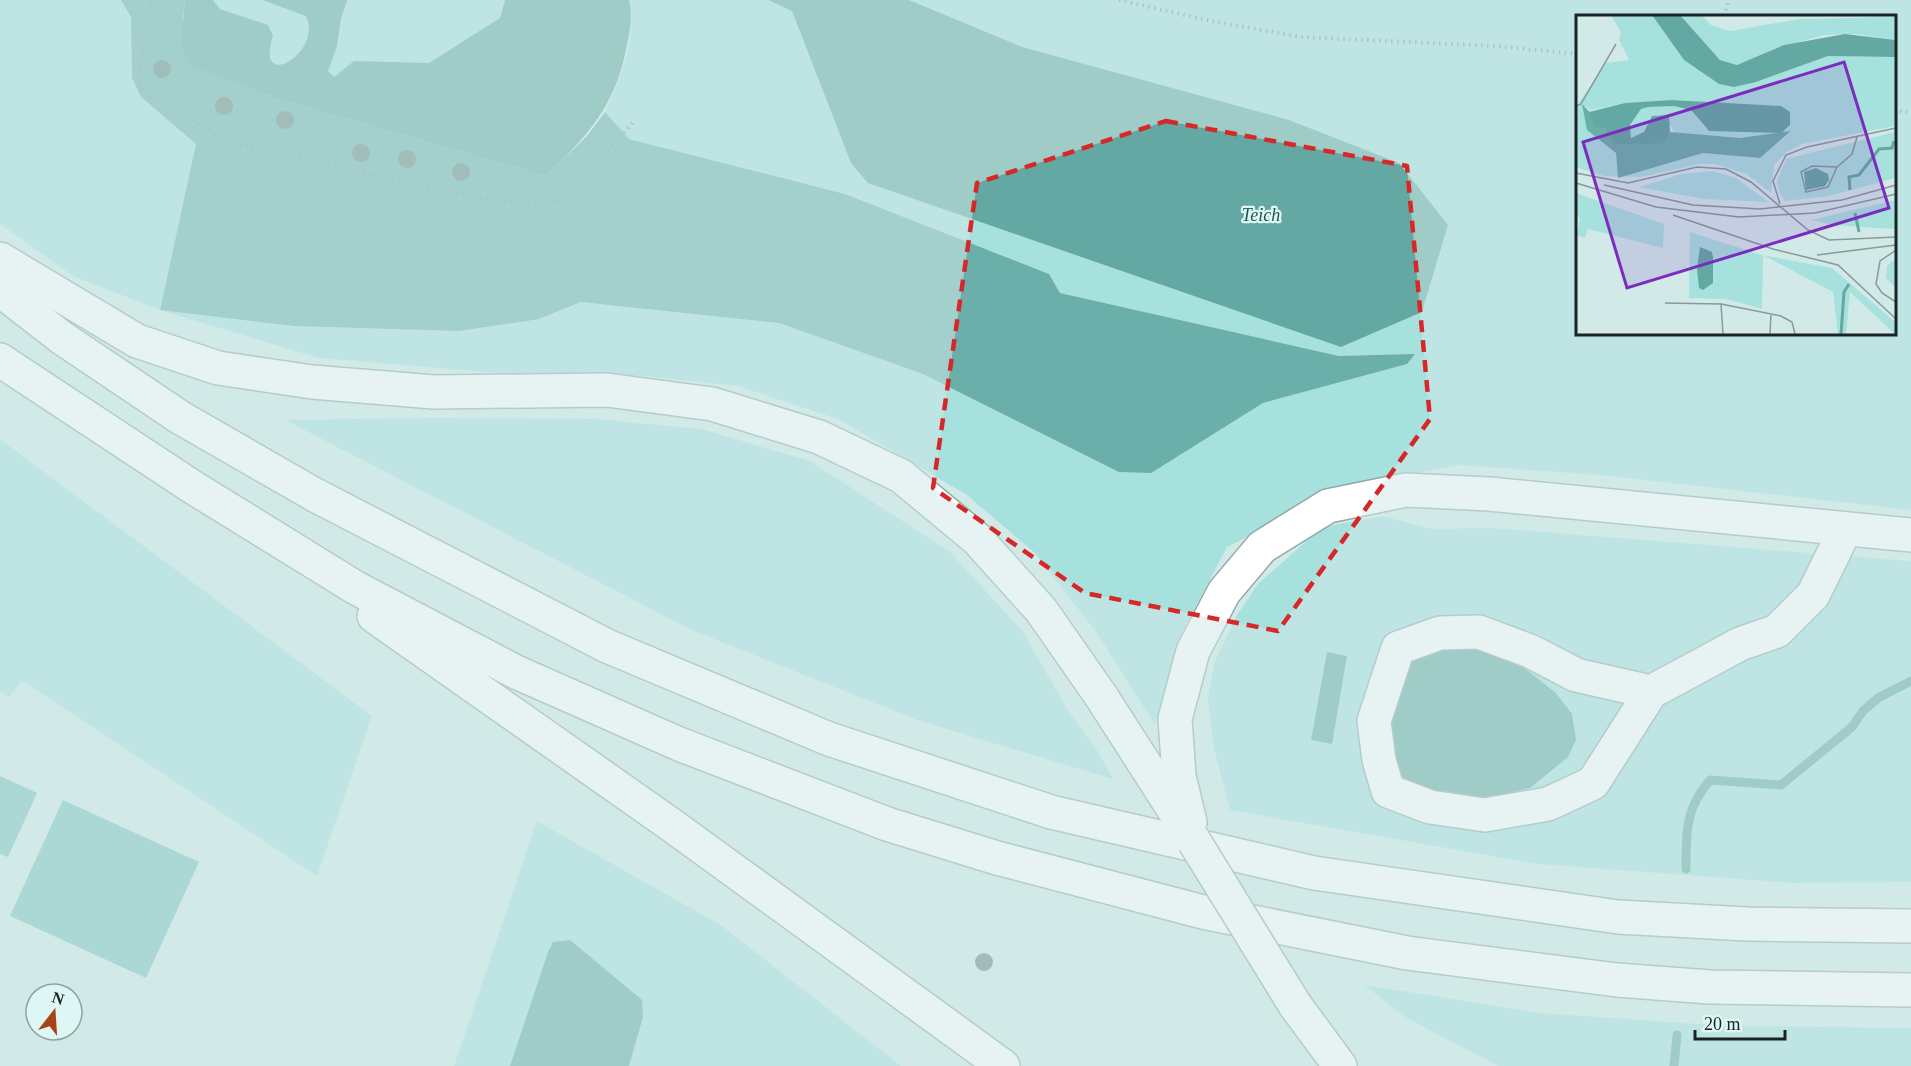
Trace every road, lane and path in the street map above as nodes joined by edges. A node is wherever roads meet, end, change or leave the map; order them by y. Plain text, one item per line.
1 (151, 0) edge
2 (1119, 0) edge
3 (1729, 0) edge
4 (1725, 15) edge
5 (1576, 54) edge
6 (1896, 110) edge
7 (1911, 113) edge
8 (635, 120) dead end
9 (0, 259) edge
10 (0, 290) edge
11 (0, 360) edge
12 (192, 486) junction
13 (1845, 530) junction
14 (1911, 535) edge
15 (1651, 692) junction
16 (1194, 842) junction
17 (1911, 926) edge
18 (1911, 990) edge
19 (1003, 1066) edge
20 (1340, 1066) edge

1 - 8 path
2 - 5 path
3 - 4 path
6 - 7 path
9 - 16 main road
10 - 17 main road
11 - 12 main road
12 - 18 main road
12 - 19 main road
13 - 14 main road
13 - 15 main road
13 - 16 main road
15 - 15 main road
16 - 20 main road, bridge

